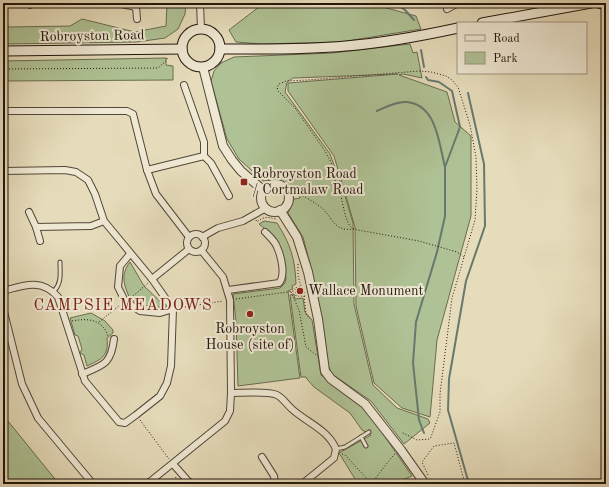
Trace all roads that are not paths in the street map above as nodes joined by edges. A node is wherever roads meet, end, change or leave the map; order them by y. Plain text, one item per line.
1 (117, 3) edge
2 (200, 3) edge
3 (458, 3) edge
4 (591, 3) edge
5 (598, 3) edge
6 (137, 5) edge
7 (606, 5) edge
8 (447, 9) dead end
9 (138, 19) dead end
10 (487, 22) edge
11 (457, 28) edge
12 (201, 29) junction
13 (182, 49) junction
14 (220, 49) junction
15 (3, 51) edge
16 (203, 67) junction
17 (184, 85) dead end
18 (3, 111) edge
19 (204, 156) junction
20 (147, 170) junction
21 (3, 171) edge
22 (263, 190) junction
23 (229, 196) dead end
24 (266, 208) junction
25 (280, 210) junction
26 (29, 212) dead end
27 (104, 221) junction
28 (36, 227) junction
29 (265, 232) dead end
30 (189, 237) junction
31 (202, 238) junction
32 (40, 241) dead end
33 (189, 249) junction
34 (201, 250) junction
35 (130, 254) junction
36 (60, 262) dead end
37 (152, 279) junction
38 (228, 290) junction
39 (3, 291) edge
40 (54, 292) junction
41 (3, 308) edge
42 (173, 308) junction
43 (112, 339) road end
44 (82, 374) junction
45 (231, 393) junction
46 (369, 432) dead end
47 (361, 437) junction
48 (366, 446) dead end
49 (336, 450) junction
50 (262, 458) dead end
51 (173, 464) junction
52 (428, 481) edge
53 (93, 484) edge
54 (148, 484) edge
55 (193, 484) edge
56 (275, 484) edge
57 (302, 484) edge

1 - 6 street
2 - 12 street
3 - 8 street
4 - 10 main road
5 - 7 main road
6 - 9 street
11 - 14 main road
12 - 13 main road
12 - 14 main road
13 - 15 main road, Robroyston Road
13 - 16 main road
14 - 16 main road
16 - 22 street
17 - 19 street
18 - 20 street
19 - 20 street
19 - 23 street
20 - 30 street
21 - 27 street
22 - 24 street
22 - 25 street
24 - 25 street
24 - 31 street
25 - 52 street
26 - 28 street
27 - 28 street
27 - 35 street
28 - 32 street
29 - 38 street
30 - 31 street
30 - 33 street
31 - 34 street
33 - 34 street
33 - 37 street
34 - 38 street
35 - 37 street
35 - 42 street
36 - 40 lane
37 - 42 street
38 - 45 street
39 - 40 street
40 - 44 street
41 - 53 street
42 - 44 street
43 - 44 street
45 - 49 street
45 - 51 street
46 - 47 lane
47 - 48 lane
47 - 49 lane
49 - 57 street
50 - 56 street
51 - 54 street
51 - 55 street

